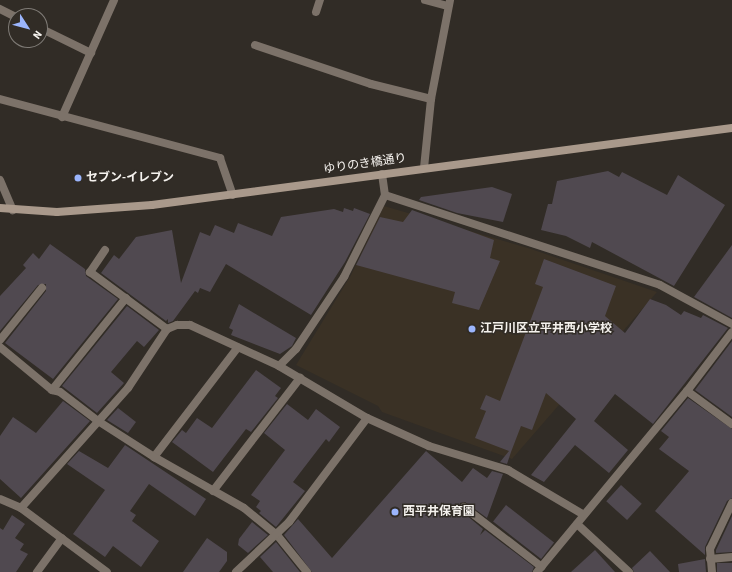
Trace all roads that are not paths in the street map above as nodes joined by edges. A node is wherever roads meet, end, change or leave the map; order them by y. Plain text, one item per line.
1 (114, 0) edge
2 (320, 0) edge
3 (425, 0) edge
4 (449, 3) edge
5 (316, 12) dead end
6 (48, 32) edge
7 (256, 45) dead end
8 (91, 53) junction
9 (0, 99) edge
10 (431, 99) junction
11 (62, 117) junction
12 (732, 128) edge
13 (424, 168) junction
14 (382, 174) junction
15 (0, 180) edge
16 (233, 194) junction
17 (385, 195) junction
18 (0, 208) edge
19 (13, 210) junction
20 (105, 250) dead end
21 (42, 288) dead end
22 (126, 298) junction
23 (732, 324) edge
24 (167, 329) junction
25 (732, 332) edge
26 (0, 340) edge
27 (0, 347) edge
28 (238, 347) junction
29 (279, 366) junction
30 (300, 378) junction
31 (52, 390) junction
32 (687, 391) junction
33 (367, 418) junction
34 (98, 421) junction
35 (732, 424) edge
36 (154, 457) junction
37 (213, 491) junction
38 (0, 499) edge
39 (732, 503) edge
40 (464, 507) dead end
41 (21, 508) junction
42 (584, 515) junction
43 (577, 524) junction
44 (277, 535) junction
45 (62, 538) junction
46 (732, 557) edge
47 (710, 559) junction
48 (539, 569) edge
49 (37, 572) edge
50 (107, 572) edge
51 (236, 572) edge
52 (307, 572) edge
53 (629, 572) edge
54 (712, 572) edge

1 - 8 street
2 - 5 street
3 - 4 street
4 - 10 street
6 - 8 street
7 - 10 street
8 - 11 street
9 - 11 street
10 - 13 street
11 - 16 street
12 - 13 main road, ゆりのき橋通り
13 - 14 main road, ゆりのき橋通り
14 - 16 main road, ゆりのき橋通り
14 - 17 street
15 - 19 street
16 - 19 main road, ゆりのき橋通り
17 - 23 street
17 - 29 street
18 - 19 main road, ゆりのき橋通り
20 - 22 street
21 - 26 street
22 - 24 street
22 - 31 street
24 - 28 street
24 - 34 street
25 - 32 street
27 - 31 street
28 - 29 street
28 - 36 street
29 - 30 street
30 - 33 street
30 - 37 street
31 - 34 street
32 - 35 street
32 - 42 street
33 - 42 street
33 - 44 street
34 - 36 street
34 - 41 street
36 - 37 street
37 - 44 street
38 - 41 street
39 - 47 street
40 - 48 street
41 - 45 street
42 - 43 street
43 - 48 street
43 - 53 street
44 - 51 street
44 - 52 street
45 - 49 street
45 - 50 street
46 - 47 street
47 - 54 street

